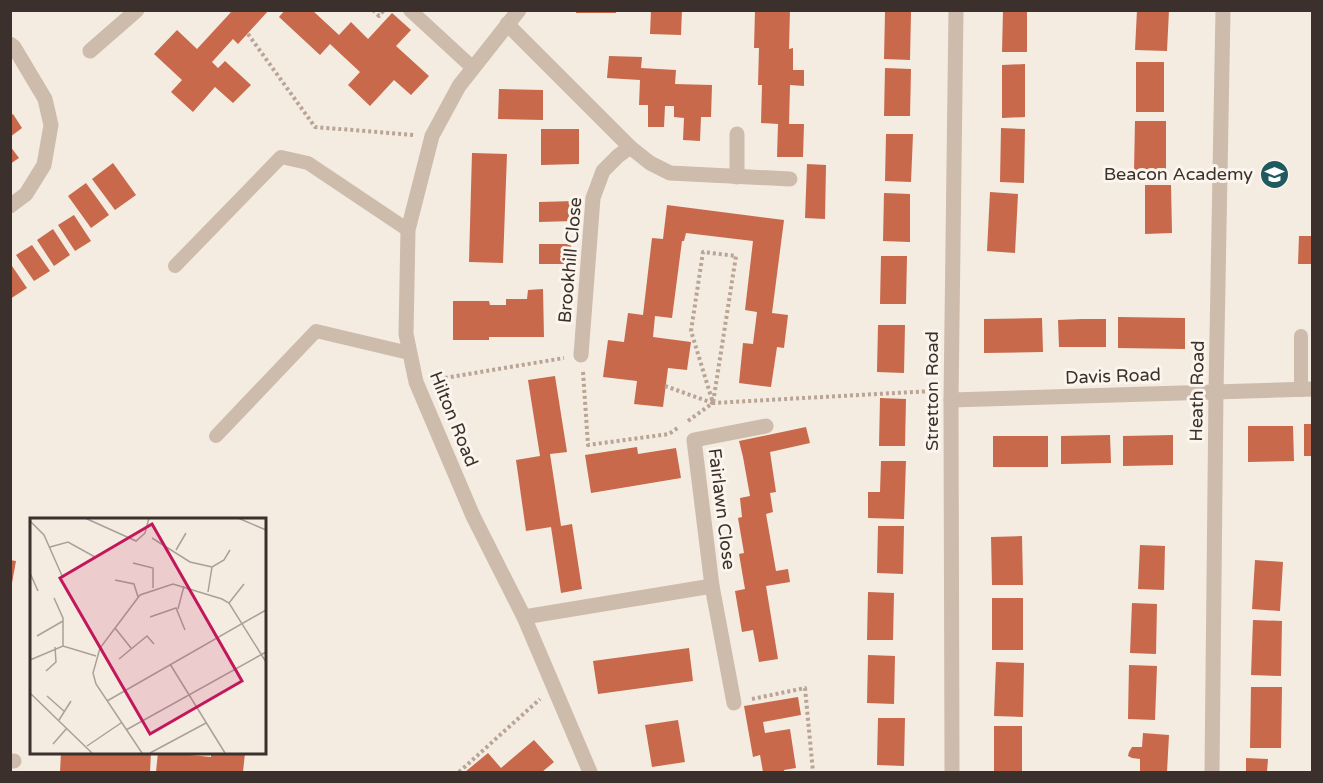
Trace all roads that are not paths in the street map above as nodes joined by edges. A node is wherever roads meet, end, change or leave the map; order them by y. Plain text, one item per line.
1 (410, 10) edge
2 (519, 10) edge
3 (956, 10) edge
4 (1223, 10) edge
5 (135, 11) edge
6 (507, 24) junction
7 (10, 44) edge
8 (90, 51) dead end
9 (473, 68) junction
10 (737, 134) dead end
11 (630, 147) junction
12 (737, 177) junction
13 (790, 179) dead end
14 (10, 206) edge
15 (408, 230) junction
16 (175, 266) dead end
17 (1301, 336) dead end
18 (409, 352) junction
19 (581, 355) road end
20 (1307, 389) edge
21 (1216, 392) junction
22 (951, 395) junction
23 (766, 426) dead end
24 (216, 436) dead end
25 (712, 586) junction
26 (524, 617) junction
27 (734, 703) road end
28 (590, 772) edge
29 (952, 772) edge
30 (1212, 772) edge

1 - 9 lane
2 - 6 street, Hilton Road
3 - 22 street, Stretton Road
4 - 21 street, Heath Road
5 - 8 street
6 - 9 street, Hilton Road
6 - 11 street
7 - 14 street
9 - 15 street, Hilton Road
10 - 12 street
11 - 12 street
11 - 19 street, Brookhill Close
12 - 13 street
15 - 16 lane
15 - 18 street, Hilton Road
17 - 20 lane
18 - 24 lane
18 - 26 street, Hilton Road
20 - 21 street, Davis Road
21 - 22 street, Davis Road
21 - 30 street, Heath Road
22 - 29 street, Stretton Road
23 - 25 street, Fairlawn Close
25 - 26 street, Fairlawn Close
25 - 27 street, Fairlawn Close
26 - 28 street, Hilton Road

